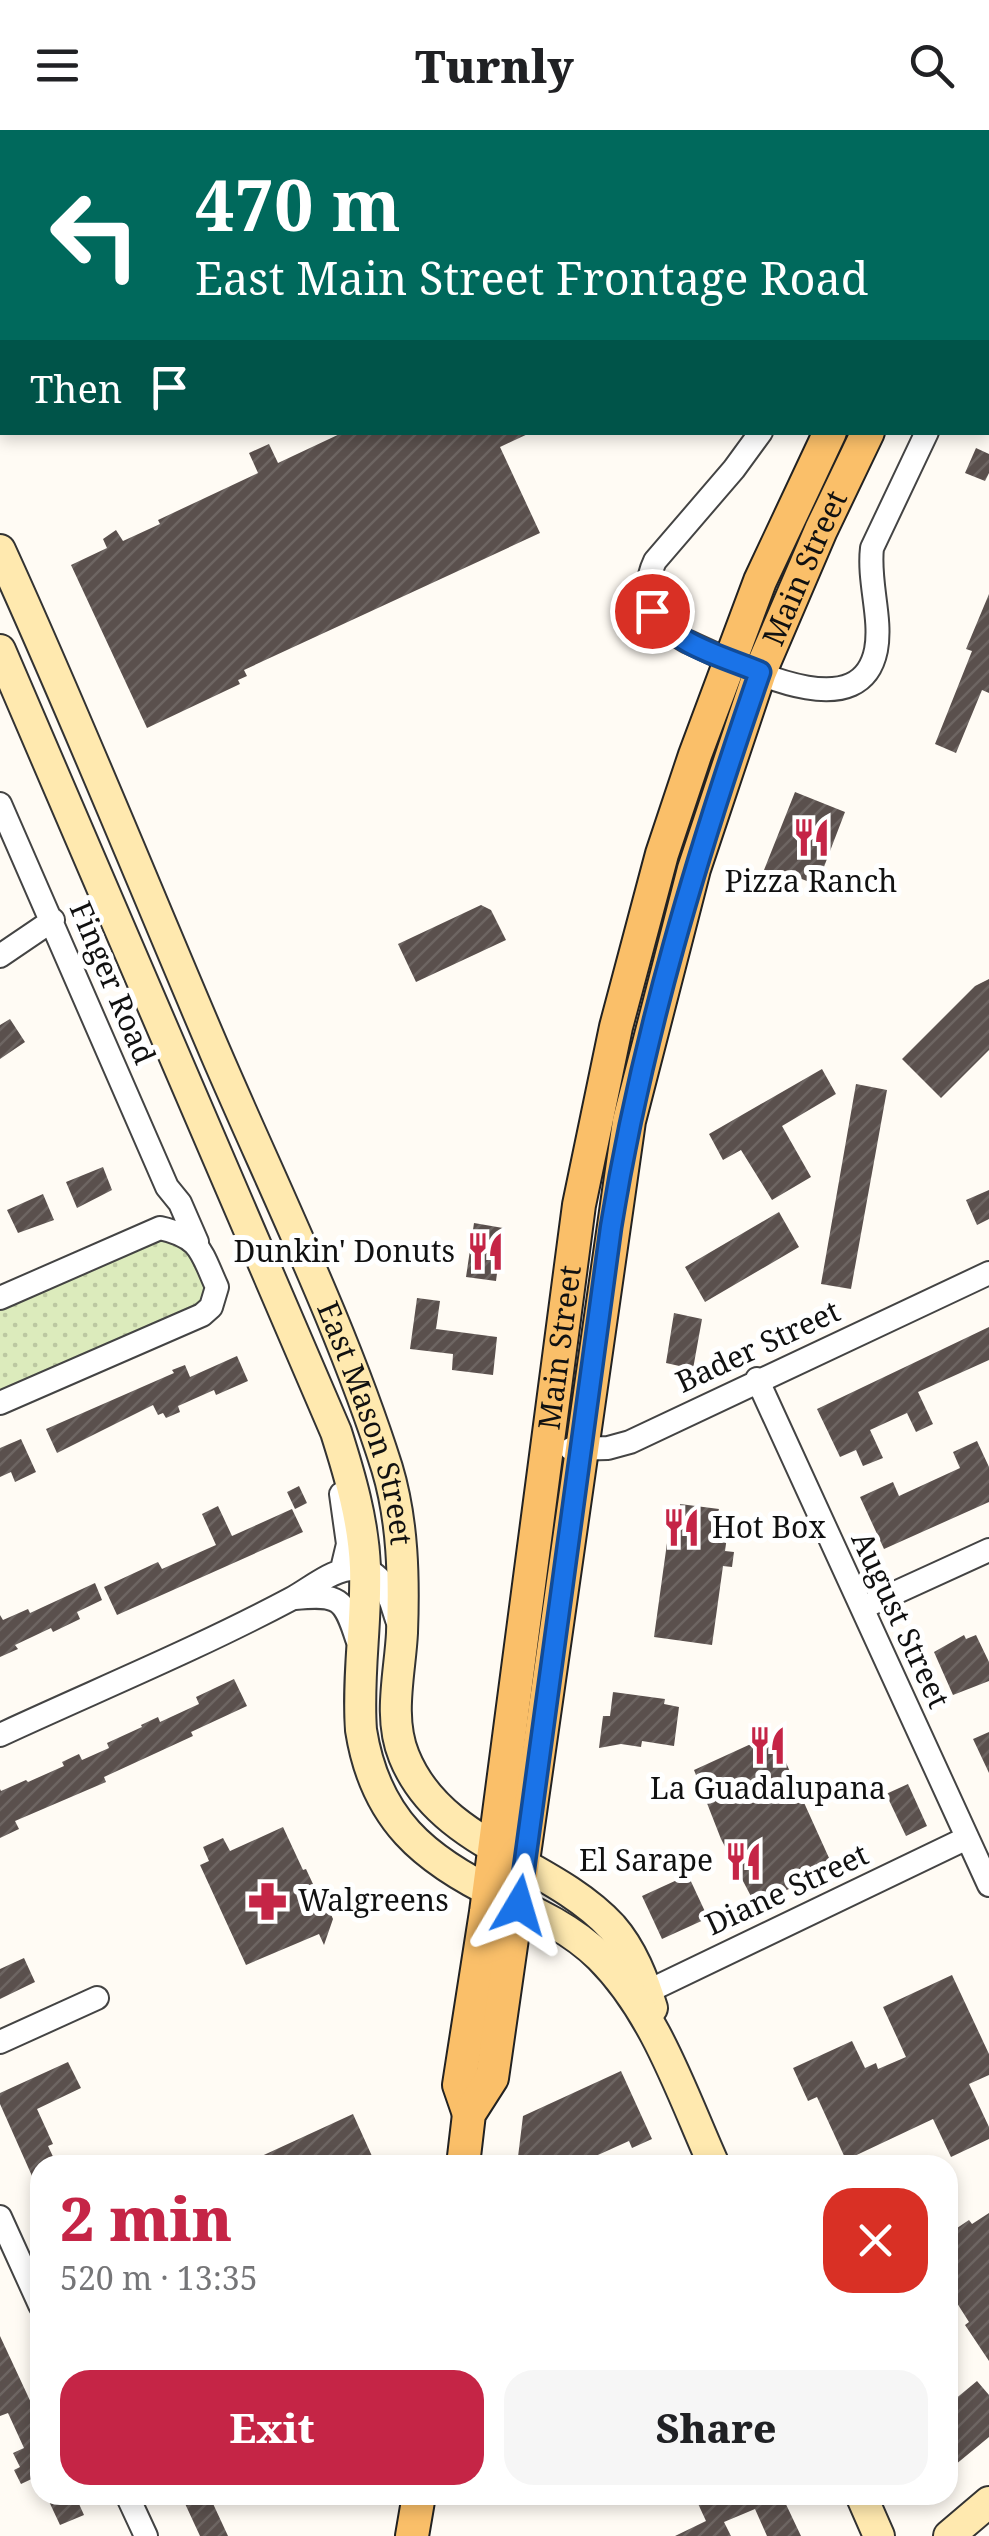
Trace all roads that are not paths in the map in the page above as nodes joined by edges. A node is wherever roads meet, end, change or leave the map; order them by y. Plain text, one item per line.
1 (759, 435) edge
2 (829, 435) edge
3 (867, 435) edge
4 (926, 435) edge
5 (0, 550) edge
6 (0, 650) edge
7 (746, 666) junction
8 (0, 804) edge
9 (53, 920) junction
10 (0, 956) edge
11 (167, 1187) junction
12 (160, 1228) junction
13 (197, 1242) junction
14 (989, 1273) edge
15 (0, 1298) edge
16 (757, 1380) junction
17 (0, 1403) edge
18 (548, 1447) junction
19 (582, 1450) junction
20 (989, 1550) edge
21 (354, 1569) junction
22 (292, 1599) junction
23 (862, 1608) junction
24 (402, 1636) junction
25 (362, 1657) junction
26 (0, 1734) edge
27 (967, 1838) junction
28 (494, 1846) junction
29 (524, 1864) junction
30 (989, 1885) edge
31 (504, 1898) junction
32 (640, 1994) junction
33 (97, 1998) dead end
34 (0, 2042) edge
35 (464, 2155) edge
36 (709, 2155) edge
37 (0, 2217) edge
38 (30, 2282) edge
39 (989, 2502) edge
40 (132, 2505) edge
41 (417, 2505) edge
42 (865, 2505) edge
43 (146, 2536) edge
44 (412, 2536) edge
45 (879, 2536) edge
46 (948, 2536) edge

1 - 7 street
2 - 7 main road, Main Street
3 - 7 main road, Main Street
4 - 7 street
5 - 24 main road, East Mason Street
6 - 21 main road, East Mason Street
7 - 18 main road, Main Street
7 - 19 main road, Main Street
8 - 9 street, Finger Road
9 - 10 street
9 - 11 street, Finger Road
11 - 12 street
11 - 13 street, Finger Road
12 - 13 street
12 - 15 street
13 - 17 street, Finger Road
14 - 16 street, Bader Street
16 - 19 street, Bader Street
16 - 23 street, August Street
18 - 19 street, Bader Street
18 - 28 main road, Main Street
19 - 29 main road, Main Street
20 - 23 street
21 - 22 street
21 - 24 street
21 - 25 main road, East Mason Street
22 - 25 street
22 - 26 street
23 - 27 street, August Street
24 - 28 main road, East Mason Street
25 - 31 main road, East Mason Street
27 - 30 street, August Street
27 - 32 street, Diane Street
28 - 29 main road, East Mason Street
28 - 31 main road, Main Street
29 - 31 main road, Main Street
29 - 32 main road, East Mason Street
31 - 32 main road, East Mason Street
31 - 35 main road, Main Street
32 - 36 main road, East Mason Street
33 - 34 street
37 - 38 street
39 - 46 main road
40 - 43 street
41 - 44 main road
42 - 45 main road

